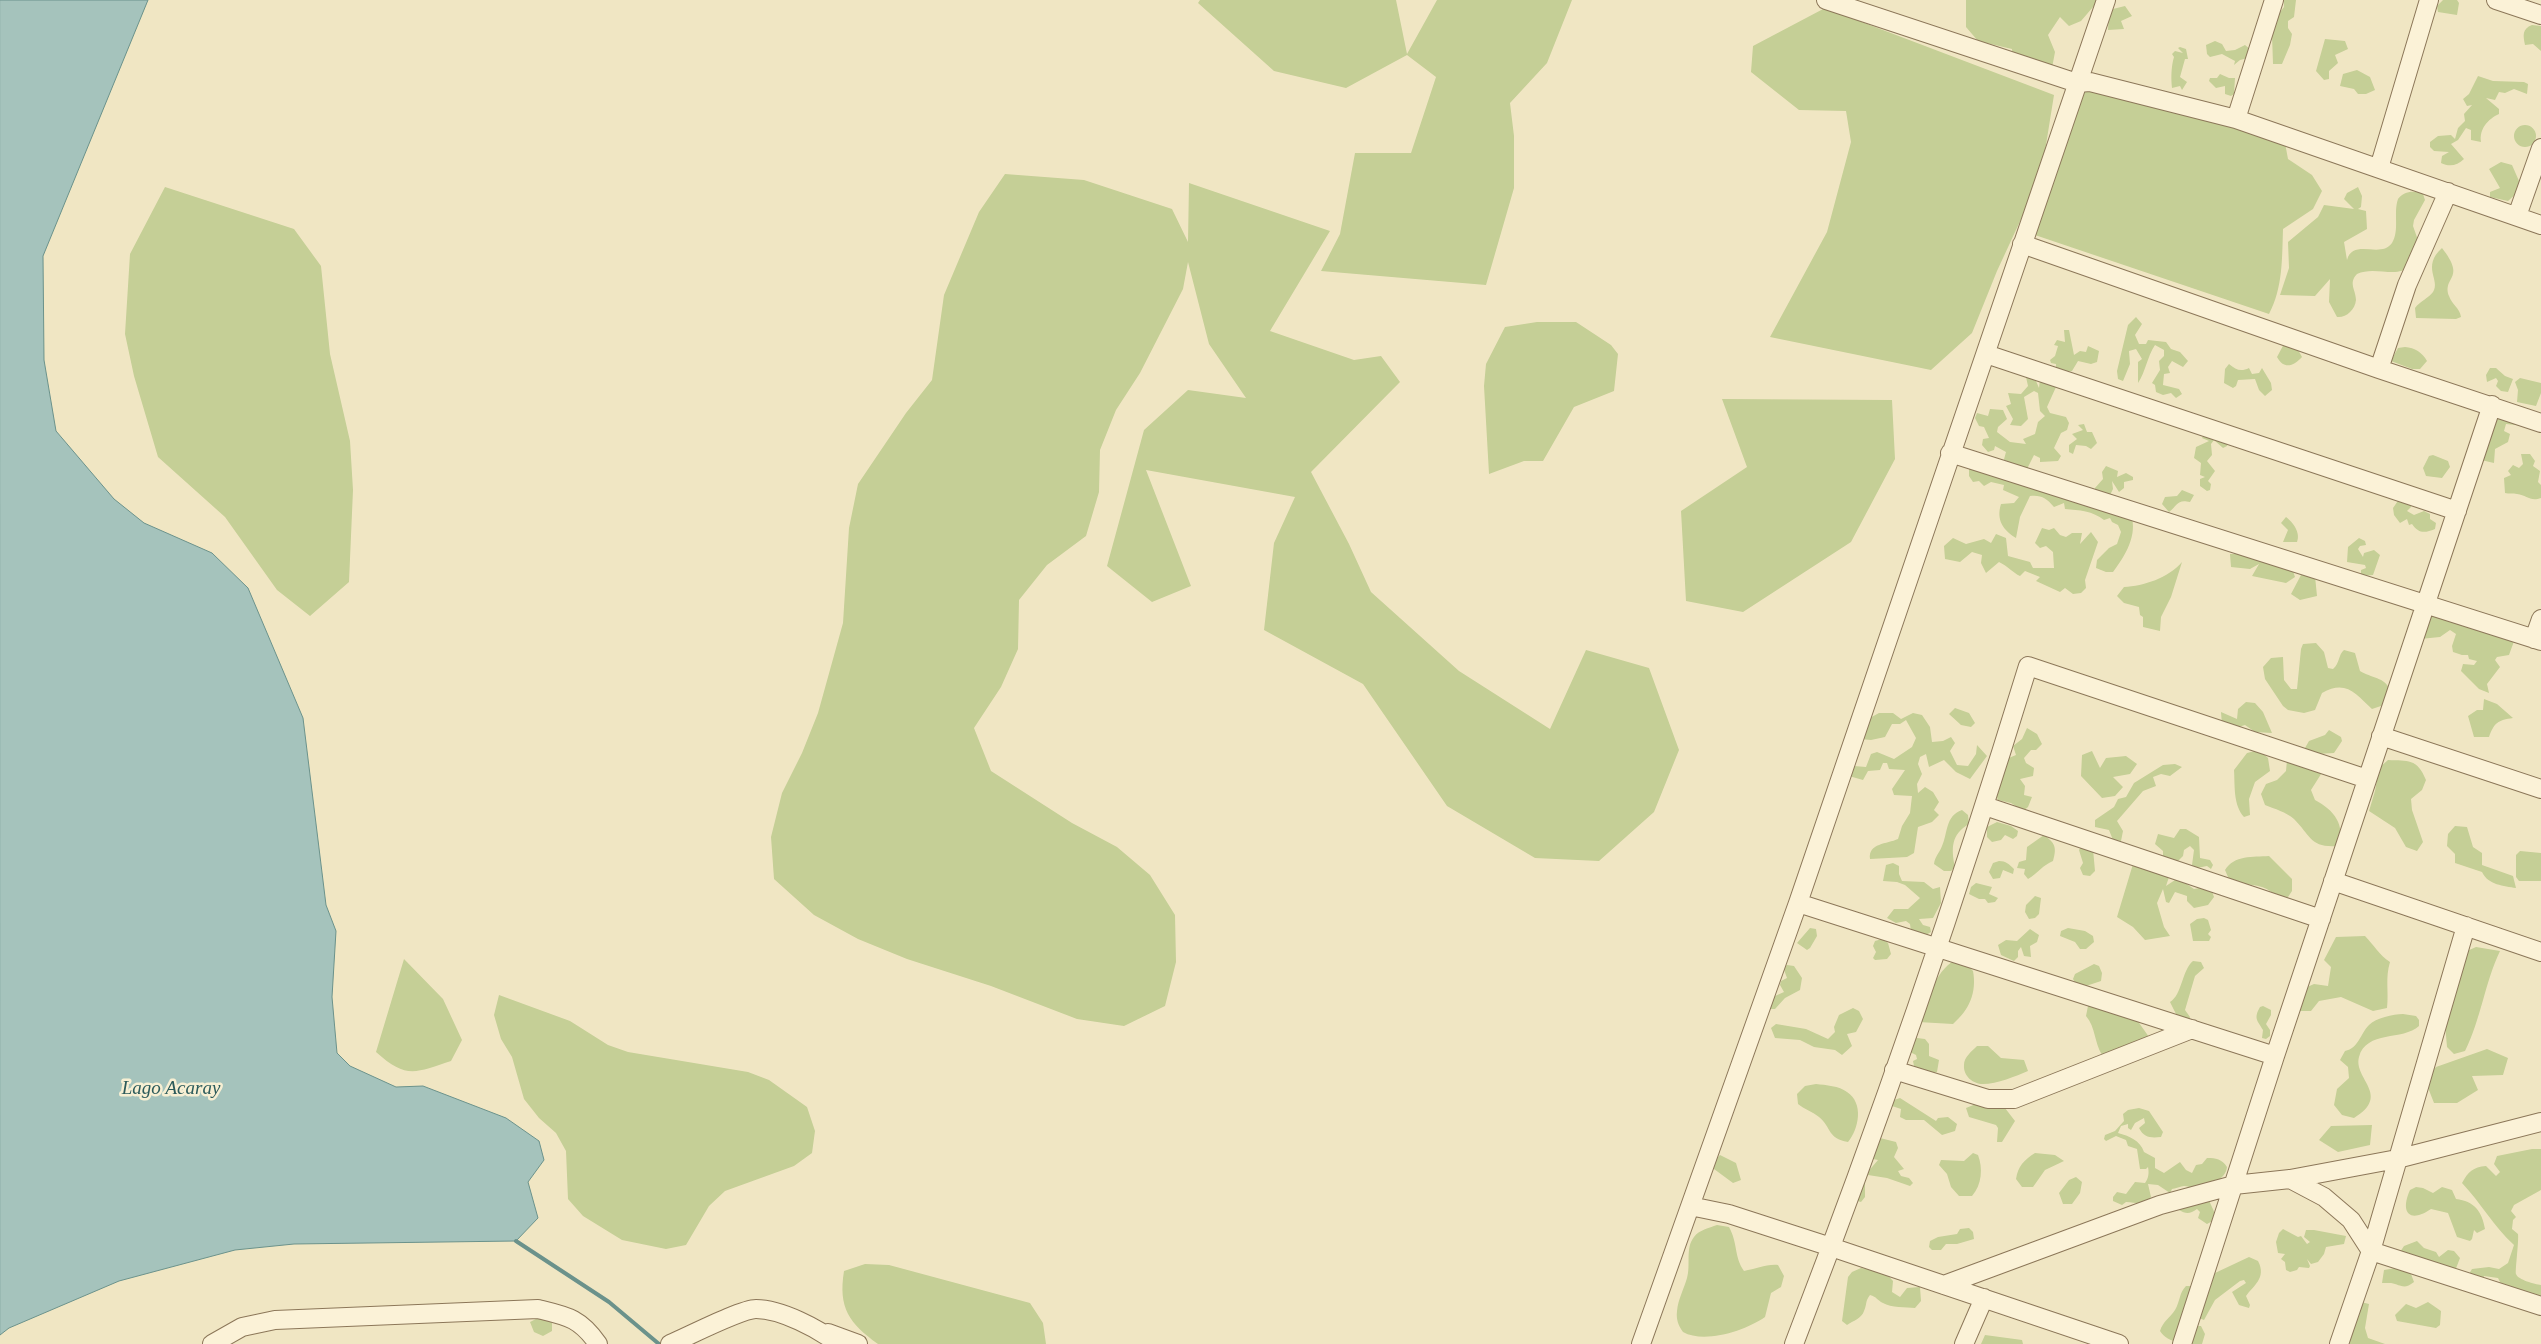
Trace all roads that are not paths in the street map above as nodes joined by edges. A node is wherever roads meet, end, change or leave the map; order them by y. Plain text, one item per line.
1 (1826, 0) edge
2 (2106, 0) edge
3 (2274, 0) edge
4 (2429, 0) edge
5 (2496, 0) edge
6 (2541, 15) edge
7 (2077, 83) junction
8 (2236, 118) junction
9 (2541, 148) edge
10 (2379, 168) junction
11 (2448, 192) junction
12 (2518, 216) junction
13 (2541, 225) edge
14 (2022, 244) junction
15 (1986, 354) junction
16 (2379, 369) junction
17 (2492, 405) junction
18 (2541, 423) edge
19 (1950, 453) junction
20 (2457, 511) junction
21 (2426, 604) junction
22 (2541, 619) edge
23 (2538, 640) edge
24 (2381, 736) junction
25 (2366, 780) junction
26 (2541, 789) edge
27 (1985, 806) junction
28 (2333, 881) junction
29 (1798, 903) junction
30 (2321, 919) junction
31 (2466, 926) junction
32 (1936, 948) junction
33 (2541, 952) edge
34 (2192, 1029) junction
35 (2275, 1056) junction
36 (1894, 1070) junction
37 (2541, 1122) edge
38 (2397, 1159) junction
39 (2290, 1178) junction
40 (2234, 1185) junction
41 (1690, 1206) junction
42 (1831, 1247) junction
43 (2371, 1251) junction
44 (1944, 1285) junction
45 (1984, 1298) junction
46 (2541, 1306) edge
47 (823, 1331) junction
48 (2113, 1343) edge
49 (212, 1344) edge
50 (598, 1344) edge
51 (670, 1344) edge
52 (838, 1344) edge
53 (858, 1344) edge
54 (1641, 1344) edge
55 (1794, 1344) edge
56 (1964, 1344) edge
57 (2182, 1344) edge
58 (2339, 1344) edge

1 - 7 street
2 - 7 street
3 - 8 street
4 - 10 street
5 - 6 street
7 - 8 street
7 - 14 street
8 - 10 street
9 - 12 street
10 - 11 street
11 - 12 street
11 - 16 street
12 - 13 street
14 - 15 street
14 - 16 street
15 - 19 street
15 - 20 street
16 - 17 street
17 - 18 street
17 - 20 street
19 - 21 street
19 - 29 street
20 - 21 street
21 - 23 street
21 - 24 street
22 - 23 street
24 - 25 street
24 - 26 street
25 - 27 street
25 - 28 street
27 - 30 street
27 - 32 street
28 - 30 street
28 - 31 street
29 - 32 street
29 - 41 street
30 - 35 street
31 - 33 street
31 - 38 street
32 - 34 street
32 - 36 street
34 - 35 street
34 - 36 street
35 - 40 street
36 - 42 street
37 - 38 street
38 - 39 street
38 - 43 street
39 - 40 street
39 - 43 street
40 - 44 street
40 - 57 street
41 - 42 street
41 - 54 street
42 - 44 street
42 - 55 street
43 - 46 street
43 - 58 street
44 - 45 street
45 - 48 street
45 - 56 street
47 - 51 street
47 - 52 street
47 - 53 street
49 - 50 street

